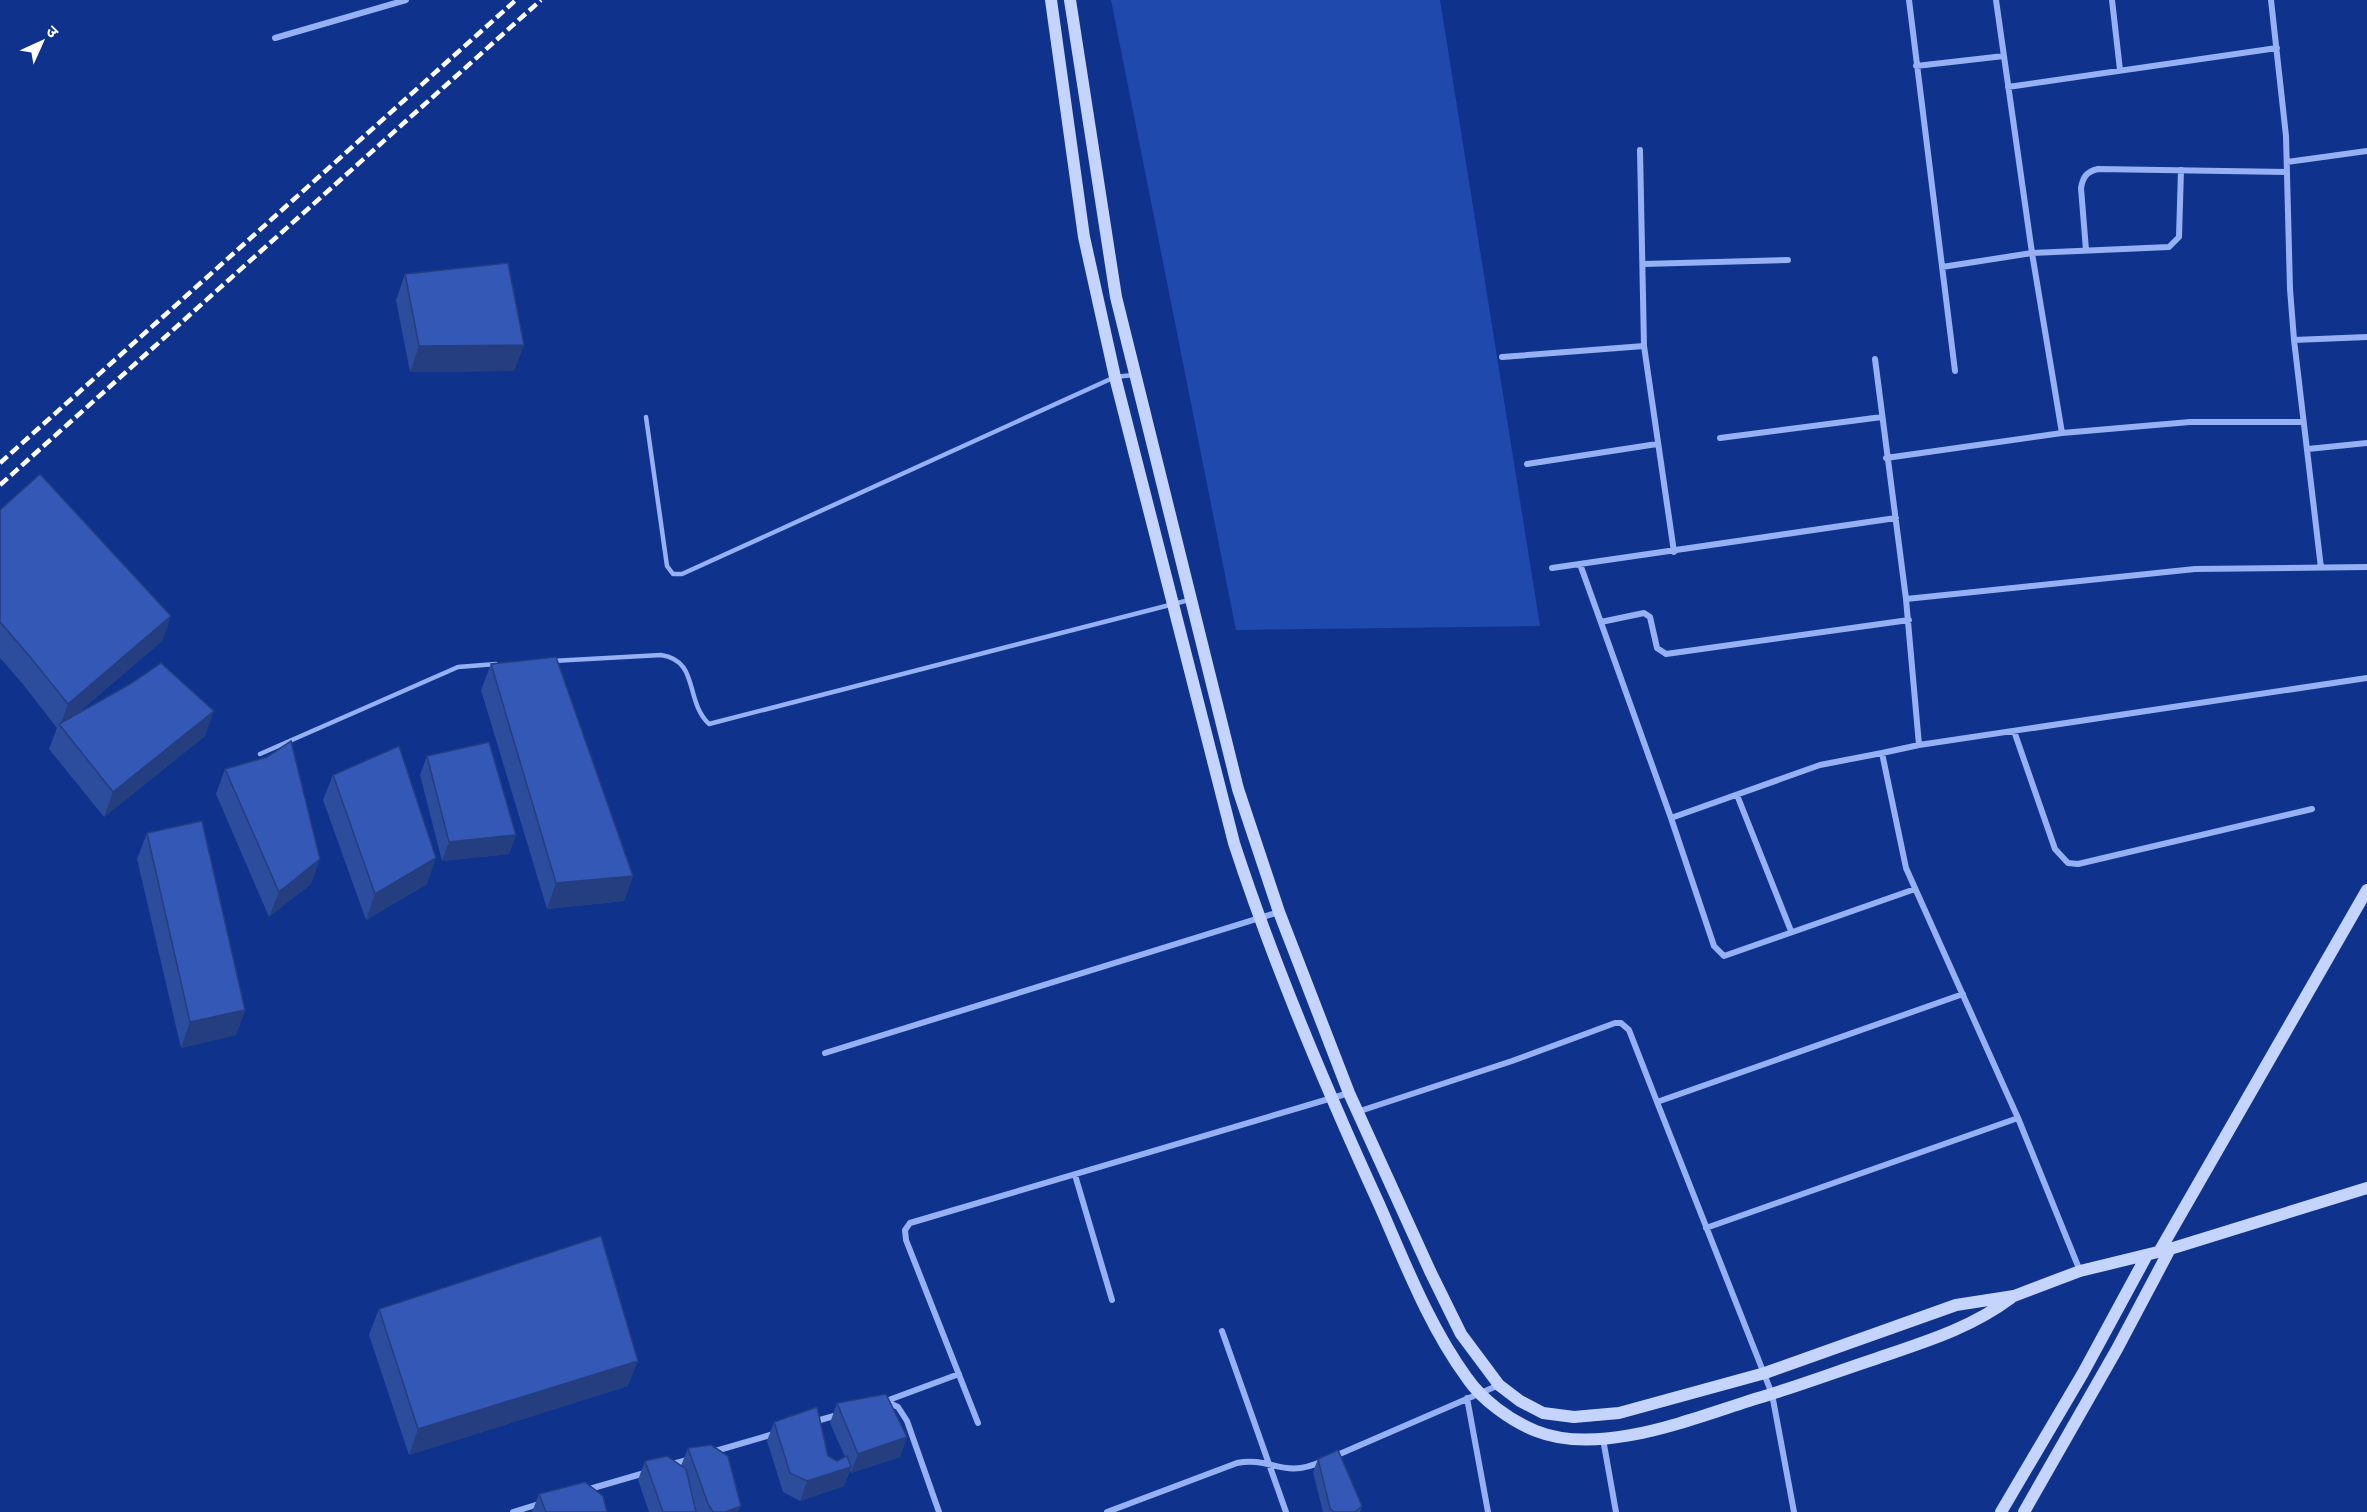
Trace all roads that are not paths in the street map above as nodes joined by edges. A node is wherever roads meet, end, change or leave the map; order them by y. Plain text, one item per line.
1 (406, 0) edge
2 (1051, 0) edge
3 (1070, 0) edge
4 (1909, 0) edge
5 (1996, 0) edge
6 (2112, 0) edge
7 (2271, 0) edge
8 (274, 38) dead end
9 (2277, 48) junction
10 (2004, 56) junction
11 (1916, 66) junction
12 (2120, 70) junction
13 (2008, 87) junction
14 (1640, 150) dead end
15 (2367, 151) edge
16 (2286, 162) junction
17 (2181, 170) junction
18 (2287, 172) junction
19 (2086, 250) junction
20 (2032, 253) junction
21 (1788, 260) dead end
22 (1643, 264) junction
23 (1942, 267) junction
24 (2367, 337) edge
25 (2295, 340) junction
26 (1644, 346) junction
27 (1502, 357) dead end
28 (1875, 359) dead end
29 (1955, 371) dead end
30 (1134, 375) junction
31 (1115, 377) junction
32 (646, 417) dead end
33 (1882, 417) junction
34 (2302, 422) junction
35 (2062, 433) junction
36 (1720, 438) dead end
37 (1657, 444) junction
38 (2367, 444) edge
39 (2308, 449) junction
40 (1886, 458) junction
41 (1527, 464) dead end
42 (1896, 518) junction
43 (1674, 552) junction
44 (1580, 564) junction
45 (2367, 567) edge
46 (1552, 568) dead end
47 (2320, 568) junction
48 (1192, 599) junction
49 (1906, 599) junction
50 (1174, 604) junction
51 (1909, 620) junction
52 (1601, 622) junction
53 (541, 662) edge
54 (506, 664) edge
55 (2367, 678) edge
56 (2014, 731) junction
57 (1919, 745) junction
58 (1882, 753) junction
59 (260, 754) dead end
60 (1737, 795) junction
61 (2312, 808) dead end
62 (1671, 818) junction
63 (1915, 889) junction
64 (2367, 890) edge
65 (1279, 912) junction
66 (1260, 920) junction
67 (1791, 931) junction
68 (1963, 994) junction
69 (825, 1053) dead end
70 (1349, 1093) junction
71 (1331, 1099) junction
72 (1657, 1102) junction
73 (1358, 1112) junction
74 (2018, 1118) junction
75 (1075, 1175) junction
76 (2367, 1188) edge
77 (1706, 1228) junction
78 (2159, 1252) junction
79 (2080, 1271) junction
80 (2014, 1296) junction
81 (1112, 1300) dead end
82 (1222, 1331) dead end
83 (1765, 1373) junction
84 (959, 1374) junction
85 (1499, 1385) junction
86 (1772, 1394) junction
87 (1473, 1395) junction
88 (886, 1401) junction
89 (877, 1403) edge
90 (845, 1413) edge
91 (811, 1423) edge
92 (978, 1423) dead end
93 (788, 1430) edge
94 (1603, 1438) junction
95 (708, 1454) edge
96 (697, 1457) edge
97 (1272, 1466) junction
98 (663, 1467) edge
99 (651, 1471) edge
100 (574, 1494) edge
101 (554, 1500) edge
102 (513, 1512) edge
103 (939, 1512) edge
104 (1107, 1512) edge
105 (1286, 1512) edge
106 (1488, 1512) edge
107 (1616, 1512) edge
108 (1794, 1512) edge
109 (2001, 1512) edge
110 (2024, 1512) edge

1 - 8 street
2 - 31 main road
3 - 30 main road
4 - 11 street
5 - 10 street
6 - 12 street
7 - 9 street
9 - 12 street
9 - 16 street
10 - 11 street
10 - 13 street
11 - 23 street
12 - 13 street
13 - 20 street
14 - 22 street
15 - 16 street
16 - 18 street
17 - 18 street
17 - 19 street
17 - 19 street
18 - 25 street
19 - 20 street
20 - 23 street
20 - 35 street
21 - 22 street
22 - 26 street
23 - 29 street
24 - 25 street
25 - 34 street
26 - 27 street
26 - 37 street
28 - 33 street
30 - 31 lane
30 - 48 main road
31 - 32 lane
31 - 50 main road
33 - 36 street
33 - 40 street
34 - 35 street
34 - 39 street
35 - 40 street
37 - 41 street
37 - 43 street
38 - 39 street
39 - 47 street
40 - 42 street
42 - 43 street
42 - 49 street
43 - 44 street
44 - 46 street
44 - 52 street
45 - 47 street
47 - 49 street
48 - 50 lane
48 - 65 main road
49 - 51 street
50 - 53 lane
50 - 66 main road
51 - 52 street
51 - 57 street
52 - 62 street
54 - 59 lane
55 - 56 street
56 - 57 street
56 - 61 street
57 - 58 street
58 - 60 street
58 - 63 street
60 - 62 street
60 - 67 street
62 - 67 street
63 - 67 street
63 - 68 street
64 - 78 main road
65 - 66 street
65 - 70 main road
66 - 69 street
66 - 71 main road
68 - 72 street
68 - 74 street
70 - 71 street
70 - 73 main road
71 - 75 street
71 - 87 main road
72 - 73 street
72 - 77 street
73 - 85 main road
74 - 77 street
74 - 79 street
75 - 81 street
75 - 84 street
76 - 78 main road
77 - 83 street
78 - 79 main road
78 - 109 main road
78 - 110 main road
79 - 80 main road
80 - 83 main road
80 - 86 main road
82 - 97 street
83 - 85 main road
83 - 86 street
84 - 88 street
84 - 92 street
85 - 87 street
86 - 94 main road
86 - 108 street
87 - 94 main road
87 - 97 street
87 - 106 street
88 - 89 street
88 - 103 street
90 - 91 street
93 - 95 street
94 - 107 street
96 - 98 street
97 - 104 street
97 - 105 street
99 - 100 street
101 - 102 street

